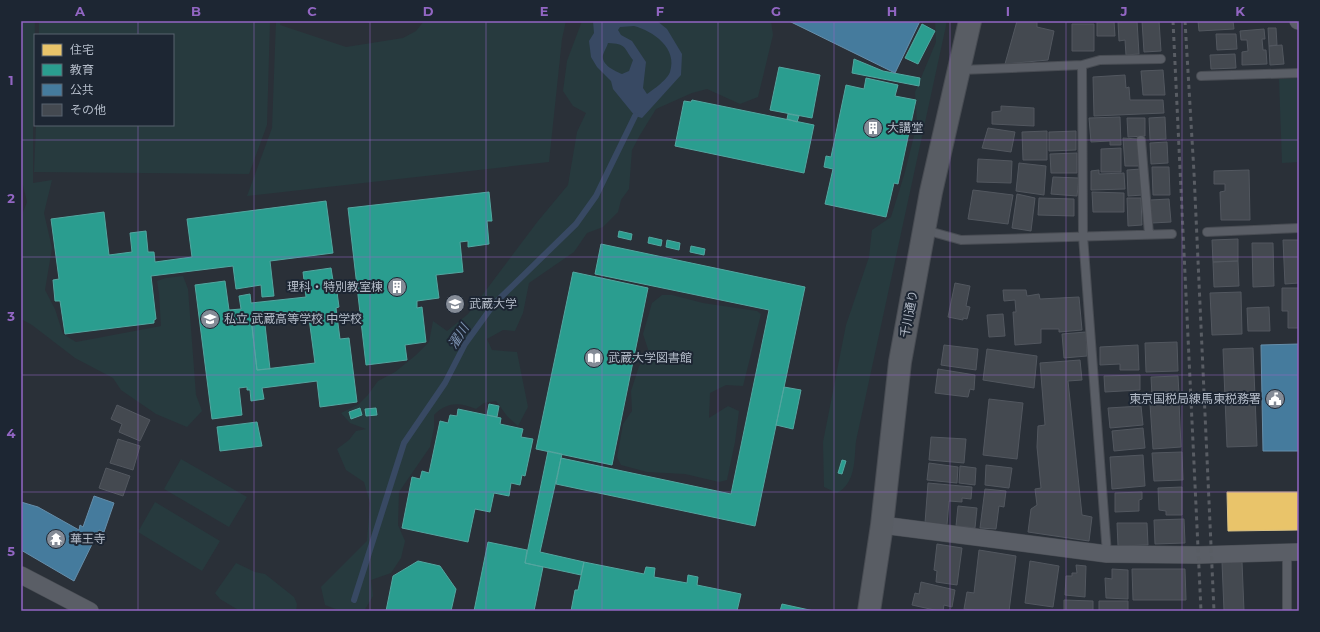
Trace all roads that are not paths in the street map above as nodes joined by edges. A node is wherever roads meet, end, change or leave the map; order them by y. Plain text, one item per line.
1 (970, 21) edge
2 (1162, 59) dead end
3 (1082, 65) junction
4 (959, 70) junction
5 (1299, 72) edge
6 (1201, 76) dead end
7 (1141, 140) dead end
8 (1299, 228) edge
9 (925, 230) junction
10 (1207, 232) dead end
11 (1149, 234) junction
12 (1172, 234) dead end
13 (1083, 236) junction
14 (882, 525) junction
15 (1293, 552) edge
16 (1107, 554) junction
17 (21, 575) edge
18 (90, 611) edge
19 (869, 611) edge
20 (1287, 611) edge

1 - 4 main road, 千川通り
2 - 3 lane
3 - 4 lane
3 - 13 lane
4 - 9 main road, 千川通り
5 - 6 lane
7 - 11 lane
8 - 10 lane
9 - 13 lane
9 - 14 main road, 千川通り
11 - 12 lane
11 - 13 lane
13 - 16 lane
14 - 16 street
14 - 19 main road, 千川通り
15 - 16 street
15 - 20 lane
17 - 18 street

